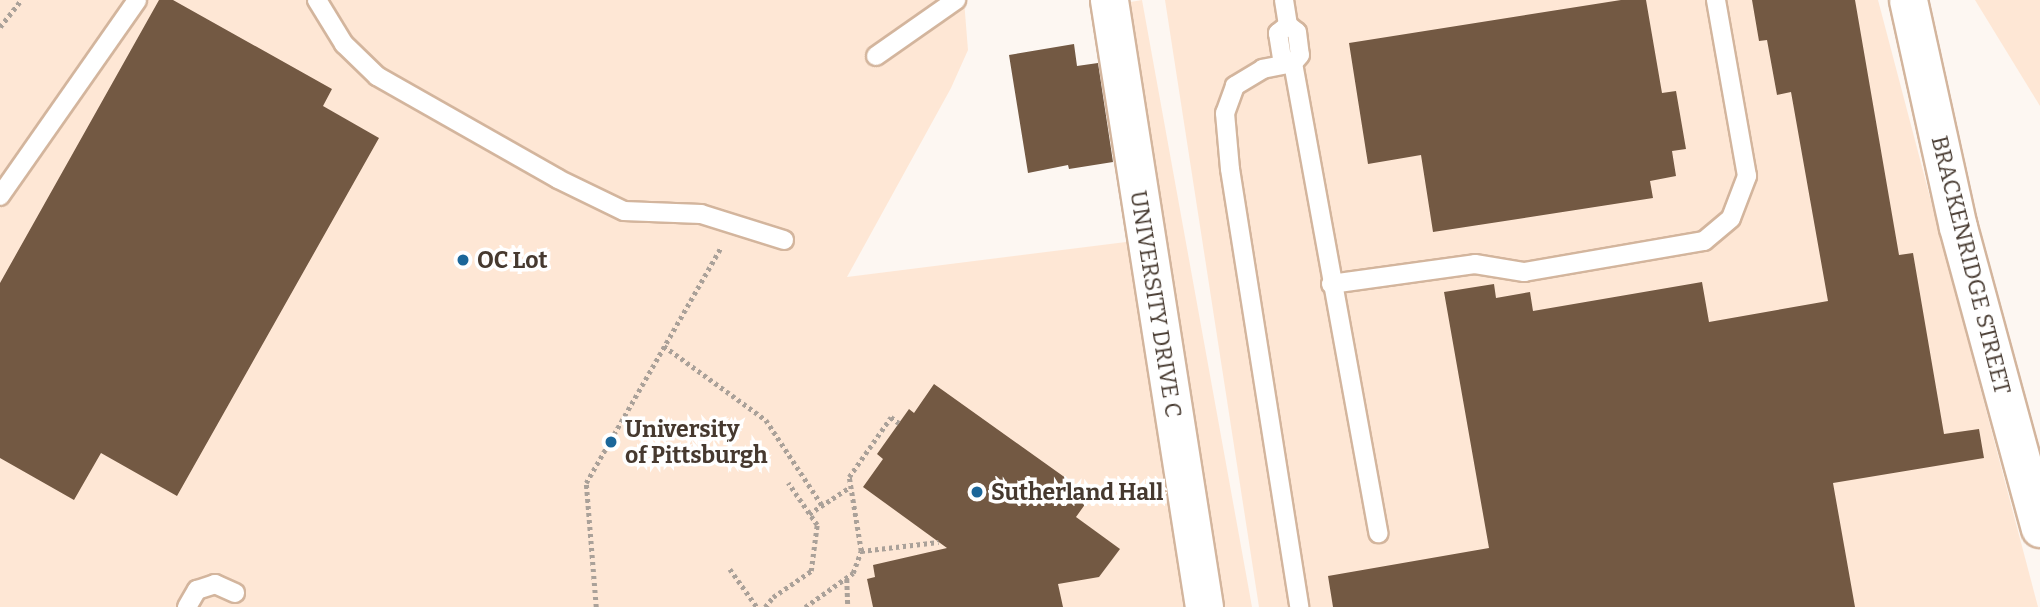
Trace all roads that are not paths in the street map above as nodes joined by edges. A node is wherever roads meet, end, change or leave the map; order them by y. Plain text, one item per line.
1 (137, 0) edge
2 (317, 0) edge
3 (956, 0) edge
4 (1109, 0) edge
5 (1284, 0) edge
6 (1716, 0) edge
7 (1909, 0) edge
8 (876, 56) dead end
9 (1293, 63) junction
10 (0, 196) edge
11 (784, 240) dead end
12 (1331, 284) junction
13 (2040, 528) edge
14 (1378, 533) dead end
15 (235, 593) dead end
16 (187, 607) edge
17 (1204, 607) edge
18 (1299, 607) edge

1 - 10 lane
2 - 11 lane
3 - 8 lane
4 - 17 street, UNIVERSITY DRIVE C
5 - 9 lane
6 - 12 lane
7 - 13 street, BRACKENRIDGE STREET
9 - 12 lane
9 - 18 lane
12 - 14 lane
15 - 16 lane

